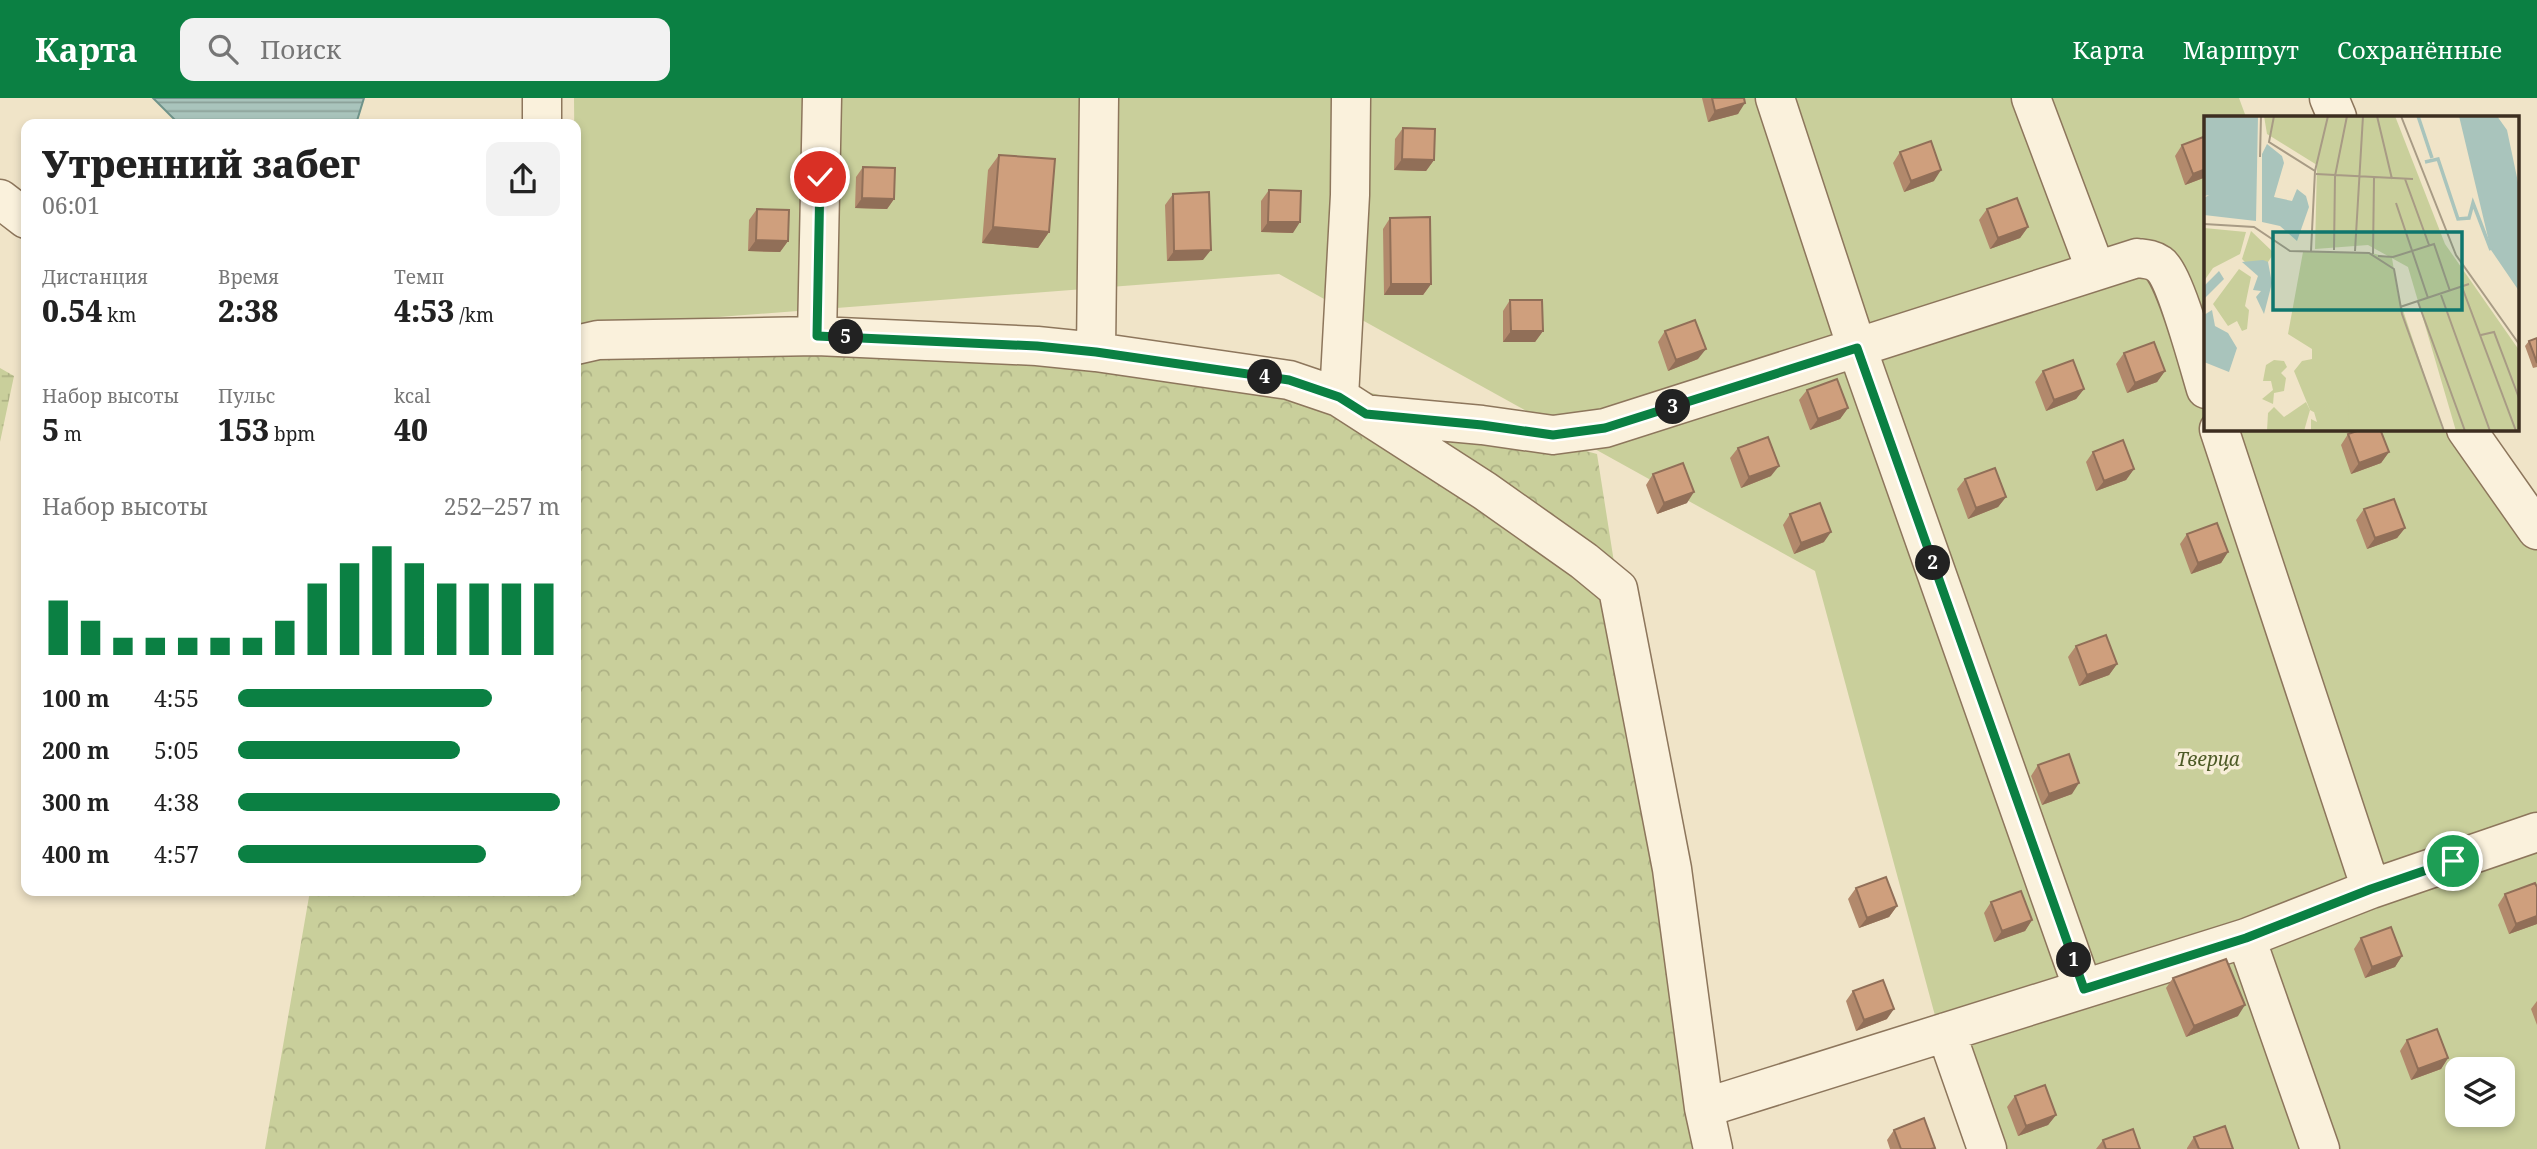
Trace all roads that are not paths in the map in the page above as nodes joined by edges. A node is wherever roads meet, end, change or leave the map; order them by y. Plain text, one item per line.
1 (542, 98) edge
2 (822, 98) edge
3 (1099, 98) edge
4 (1352, 98) edge
5 (1775, 98) edge
6 (2031, 98) edge
7 (2329, 98) edge
8 (2337, 116) edge
9 (542, 119) edge
10 (0, 199) edge
11 (21, 215) edge
12 (2096, 271) junction
13 (817, 336) junction
14 (581, 344) edge
15 (1857, 348) junction
16 (1096, 352) junction
17 (2204, 383) edge
18 (1352, 405) junction
19 (2219, 430) edge
20 (2467, 430) edge
21 (2537, 530) edge
22 (2536, 834) edge
23 (2371, 889) junction
24 (2246, 938) junction
25 (2084, 989) junction
26 (1946, 1032) junction
27 (1704, 1108) junction
28 (1713, 1149) edge
29 (1987, 1149) edge
30 (2320, 1149) edge

1 - 9 street
2 - 13 street
3 - 16 street
4 - 18 street
5 - 15 street
6 - 12 street
7 - 8 street
10 - 11 street
12 - 15 street
12 - 17 street
13 - 14 street
13 - 16 street
15 - 18 street
15 - 25 street
16 - 18 street
18 - 27 street
19 - 23 street
20 - 21 street
22 - 23 street
23 - 24 street
24 - 25 street
24 - 30 street
25 - 26 street
26 - 27 street
26 - 29 street
27 - 28 street

